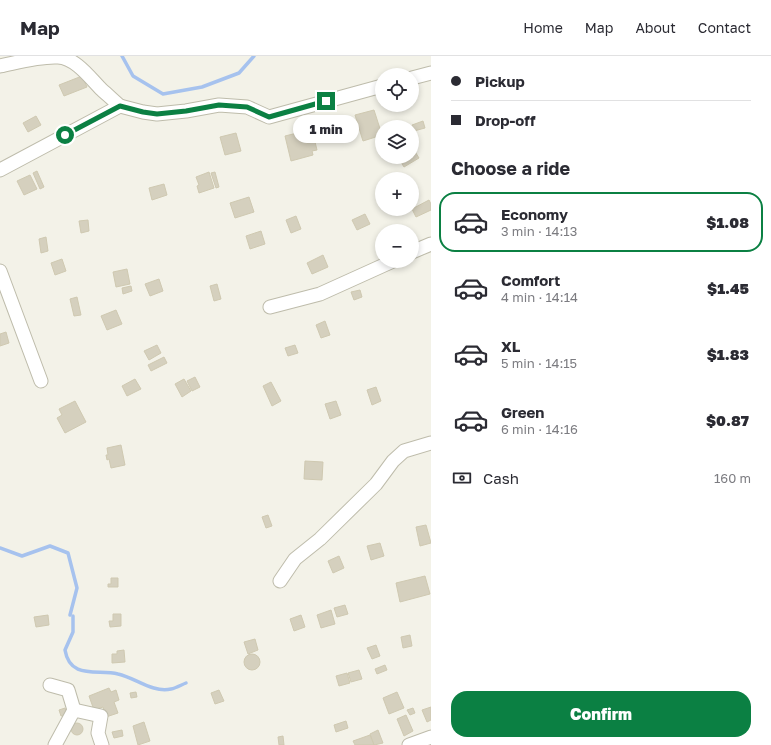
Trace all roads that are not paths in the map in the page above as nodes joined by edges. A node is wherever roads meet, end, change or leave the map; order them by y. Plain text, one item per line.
1 (0, 66) edge
2 (431, 72) edge
3 (419, 76) edge
4 (375, 88) edge
5 (120, 106) junction
6 (0, 170) edge
7 (431, 244) edge
8 (419, 249) edge
9 (378, 268) edge
10 (0, 271) edge
11 (270, 307) dead end
12 (41, 381) dead end
13 (431, 443) edge
14 (280, 581) dead end
15 (50, 685) dead end
16 (74, 710) junction
17 (431, 737) edge
18 (55, 745) edge
19 (102, 745) edge
20 (409, 745) edge

1 - 5 street
2 - 3 street
4 - 5 street
5 - 6 street
7 - 8 street
9 - 11 street
10 - 12 street
13 - 14 street
15 - 16 street
16 - 18 street
16 - 19 street
17 - 20 street

